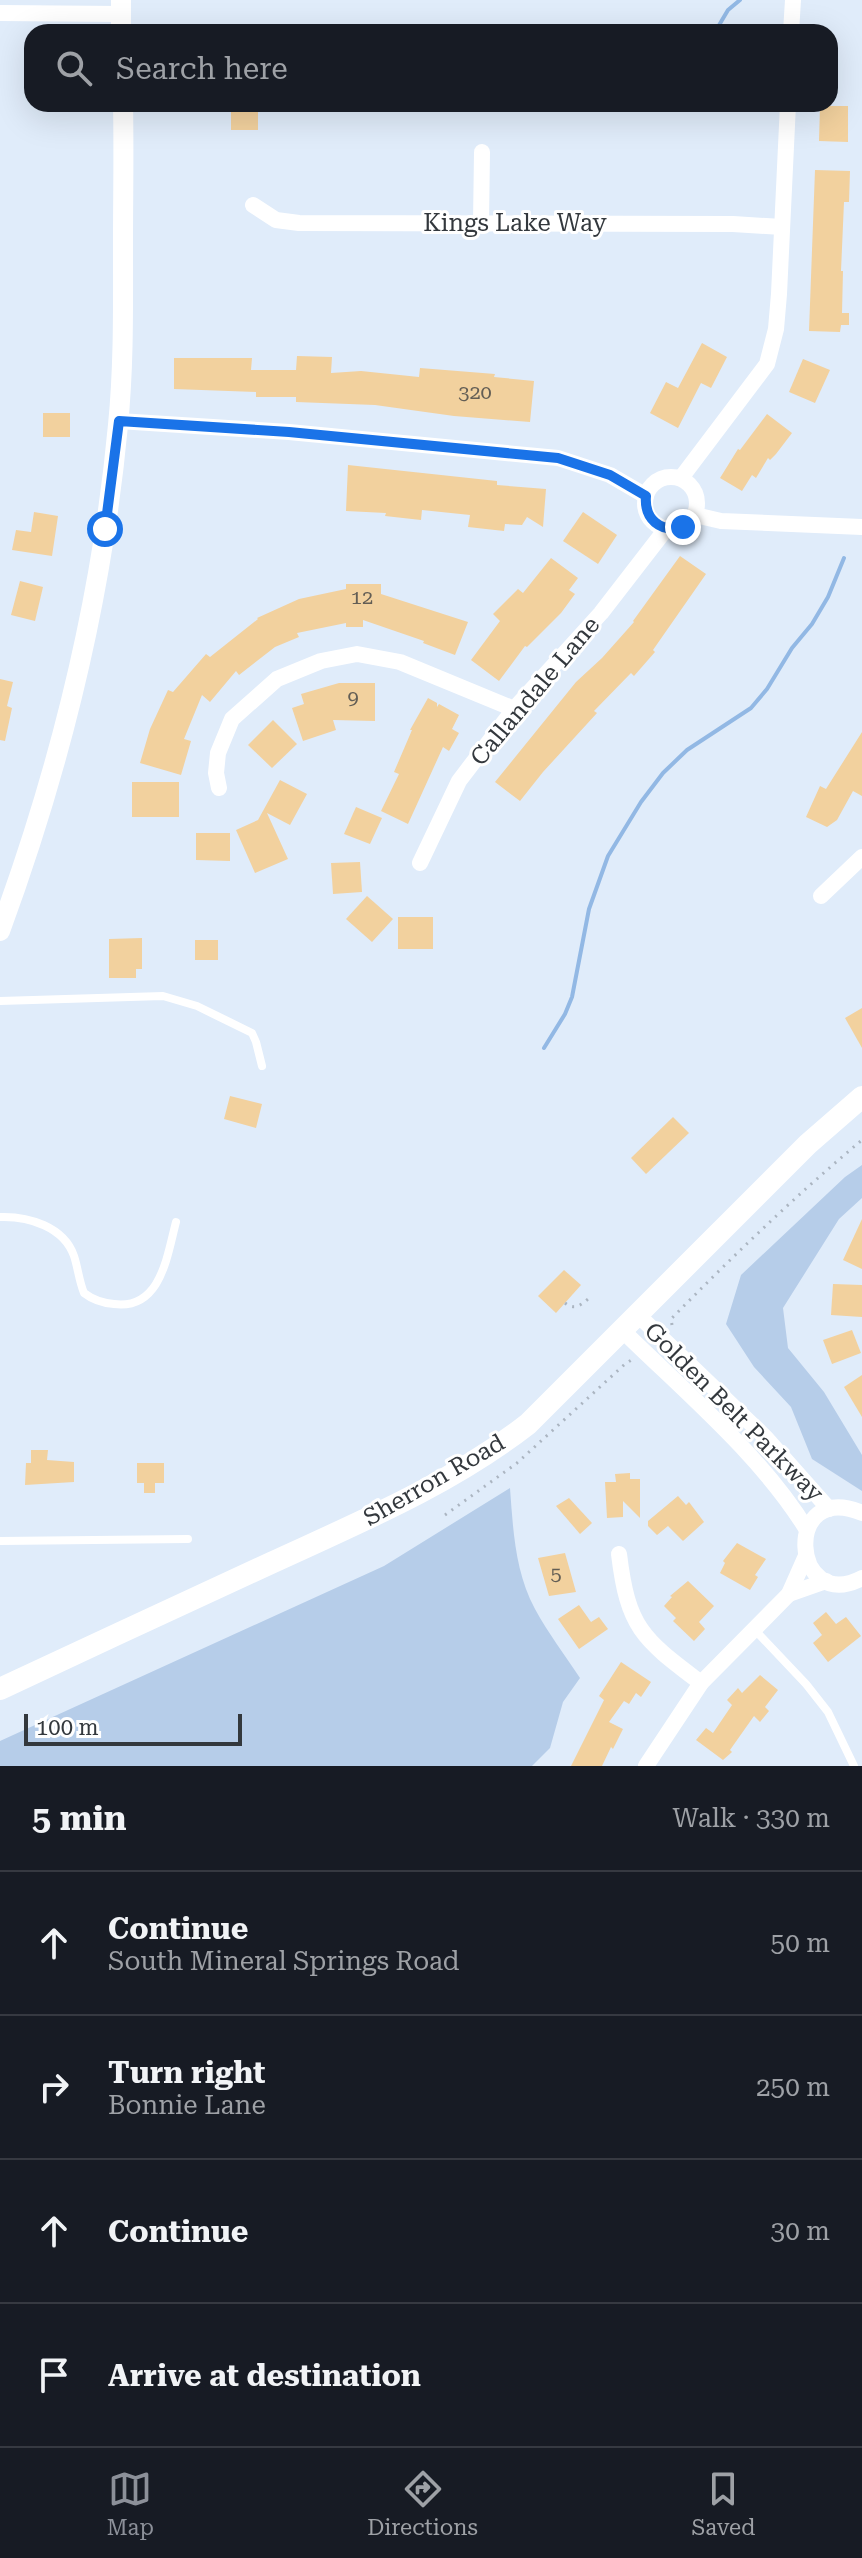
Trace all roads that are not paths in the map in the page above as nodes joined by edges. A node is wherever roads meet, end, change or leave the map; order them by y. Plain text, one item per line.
1 (793, 0) edge
2 (0, 13) edge
3 (121, 15) edge
4 (792, 24) edge
5 (123, 112) edge
6 (788, 112) edge
7 (482, 152) dead end
8 (253, 205) dead end
9 (481, 223) junction
10 (782, 227) junction
11 (119, 421) junction
12 (681, 478) junction
13 (646, 496) junction
14 (695, 515) junction
15 (862, 527) edge
16 (666, 529) junction
17 (514, 709) junction
18 (219, 788) dead end
19 (862, 857) edge
20 (420, 863) dead end
21 (821, 896) dead end
22 (0, 931) edge
23 (0, 1001) edge
24 (262, 1066) dead end
25 (862, 1097) edge
26 (0, 1217) edge
27 (176, 1222) dead end
28 (630, 1322) junction
29 (829, 1509) junction
30 (862, 1513) edge
31 (807, 1530) junction
32 (188, 1539) dead end
33 (0, 1541) edge
34 (619, 1554) dead end
35 (805, 1558) junction
36 (826, 1581) junction
37 (858, 1583) edge
38 (789, 1594) junction
39 (754, 1628) junction
40 (701, 1683) junction
41 (0, 1689) edge
42 (646, 1766) edge
43 (854, 1766) edge

1 - 4 street
2 - 3 street
5 - 11 street
6 - 10 street
7 - 9 street
8 - 9 street, Kings Lake Way
9 - 10 street, Kings Lake Way
10 - 12 street
11 - 13 street
11 - 22 street
12 - 13 street
12 - 14 street
13 - 16 street
14 - 15 street
14 - 16 street
16 - 17 street, Callandale Lane
17 - 18 street
17 - 20 street, Callandale Lane
19 - 21 street
23 - 24 lane
25 - 28 main road, Sherron Road
26 - 27 lane
28 - 29 street, Golden Belt Parkway
28 - 31 street, Golden Belt Parkway
28 - 41 main road, Sherron Road
29 - 30 street
29 - 31 street
31 - 35 street
32 - 33 lane
34 - 40 street
35 - 36 street
35 - 38 street
36 - 37 street
36 - 38 street
38 - 39 street
39 - 40 street
39 - 43 lane
40 - 42 street

